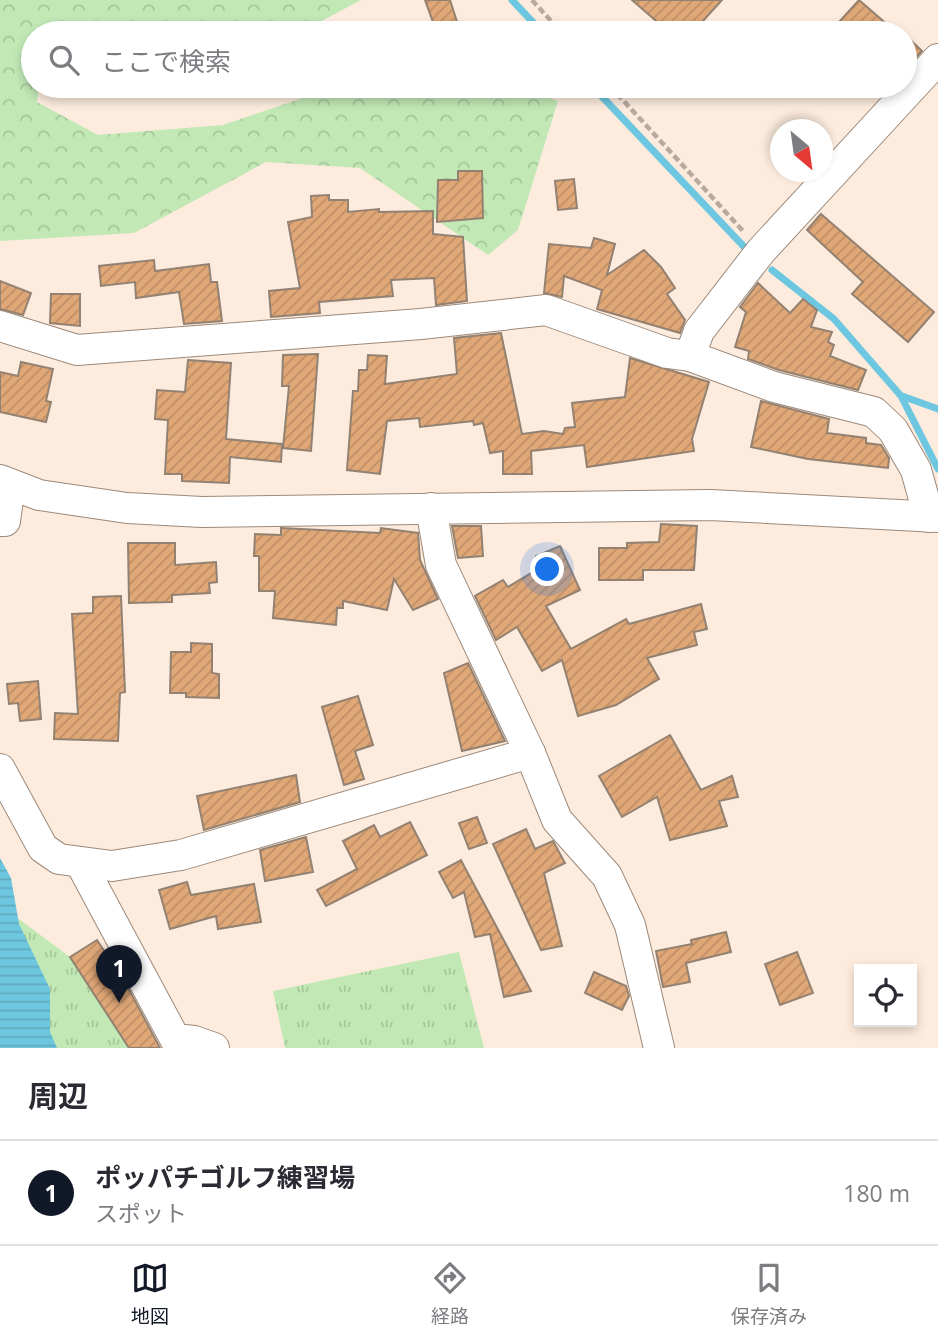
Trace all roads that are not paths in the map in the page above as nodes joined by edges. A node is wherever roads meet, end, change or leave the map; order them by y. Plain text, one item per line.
1 (938, 59) edge
2 (917, 82) edge
3 (902, 98) edge
4 (0, 326) edge
5 (690, 356) junction
6 (5, 482) edge
7 (430, 508) junction
8 (934, 517) edge
9 (0, 521) edge
10 (530, 753) junction
11 (0, 769) edge
12 (80, 862) junction
13 (214, 1048) edge
14 (659, 1048) edge

1 - 2 street
3 - 5 street
4 - 5 street
5 - 8 street
6 - 7 street
6 - 9 street
7 - 8 street
7 - 10 street
10 - 12 street
10 - 14 street
11 - 12 street
12 - 13 street

